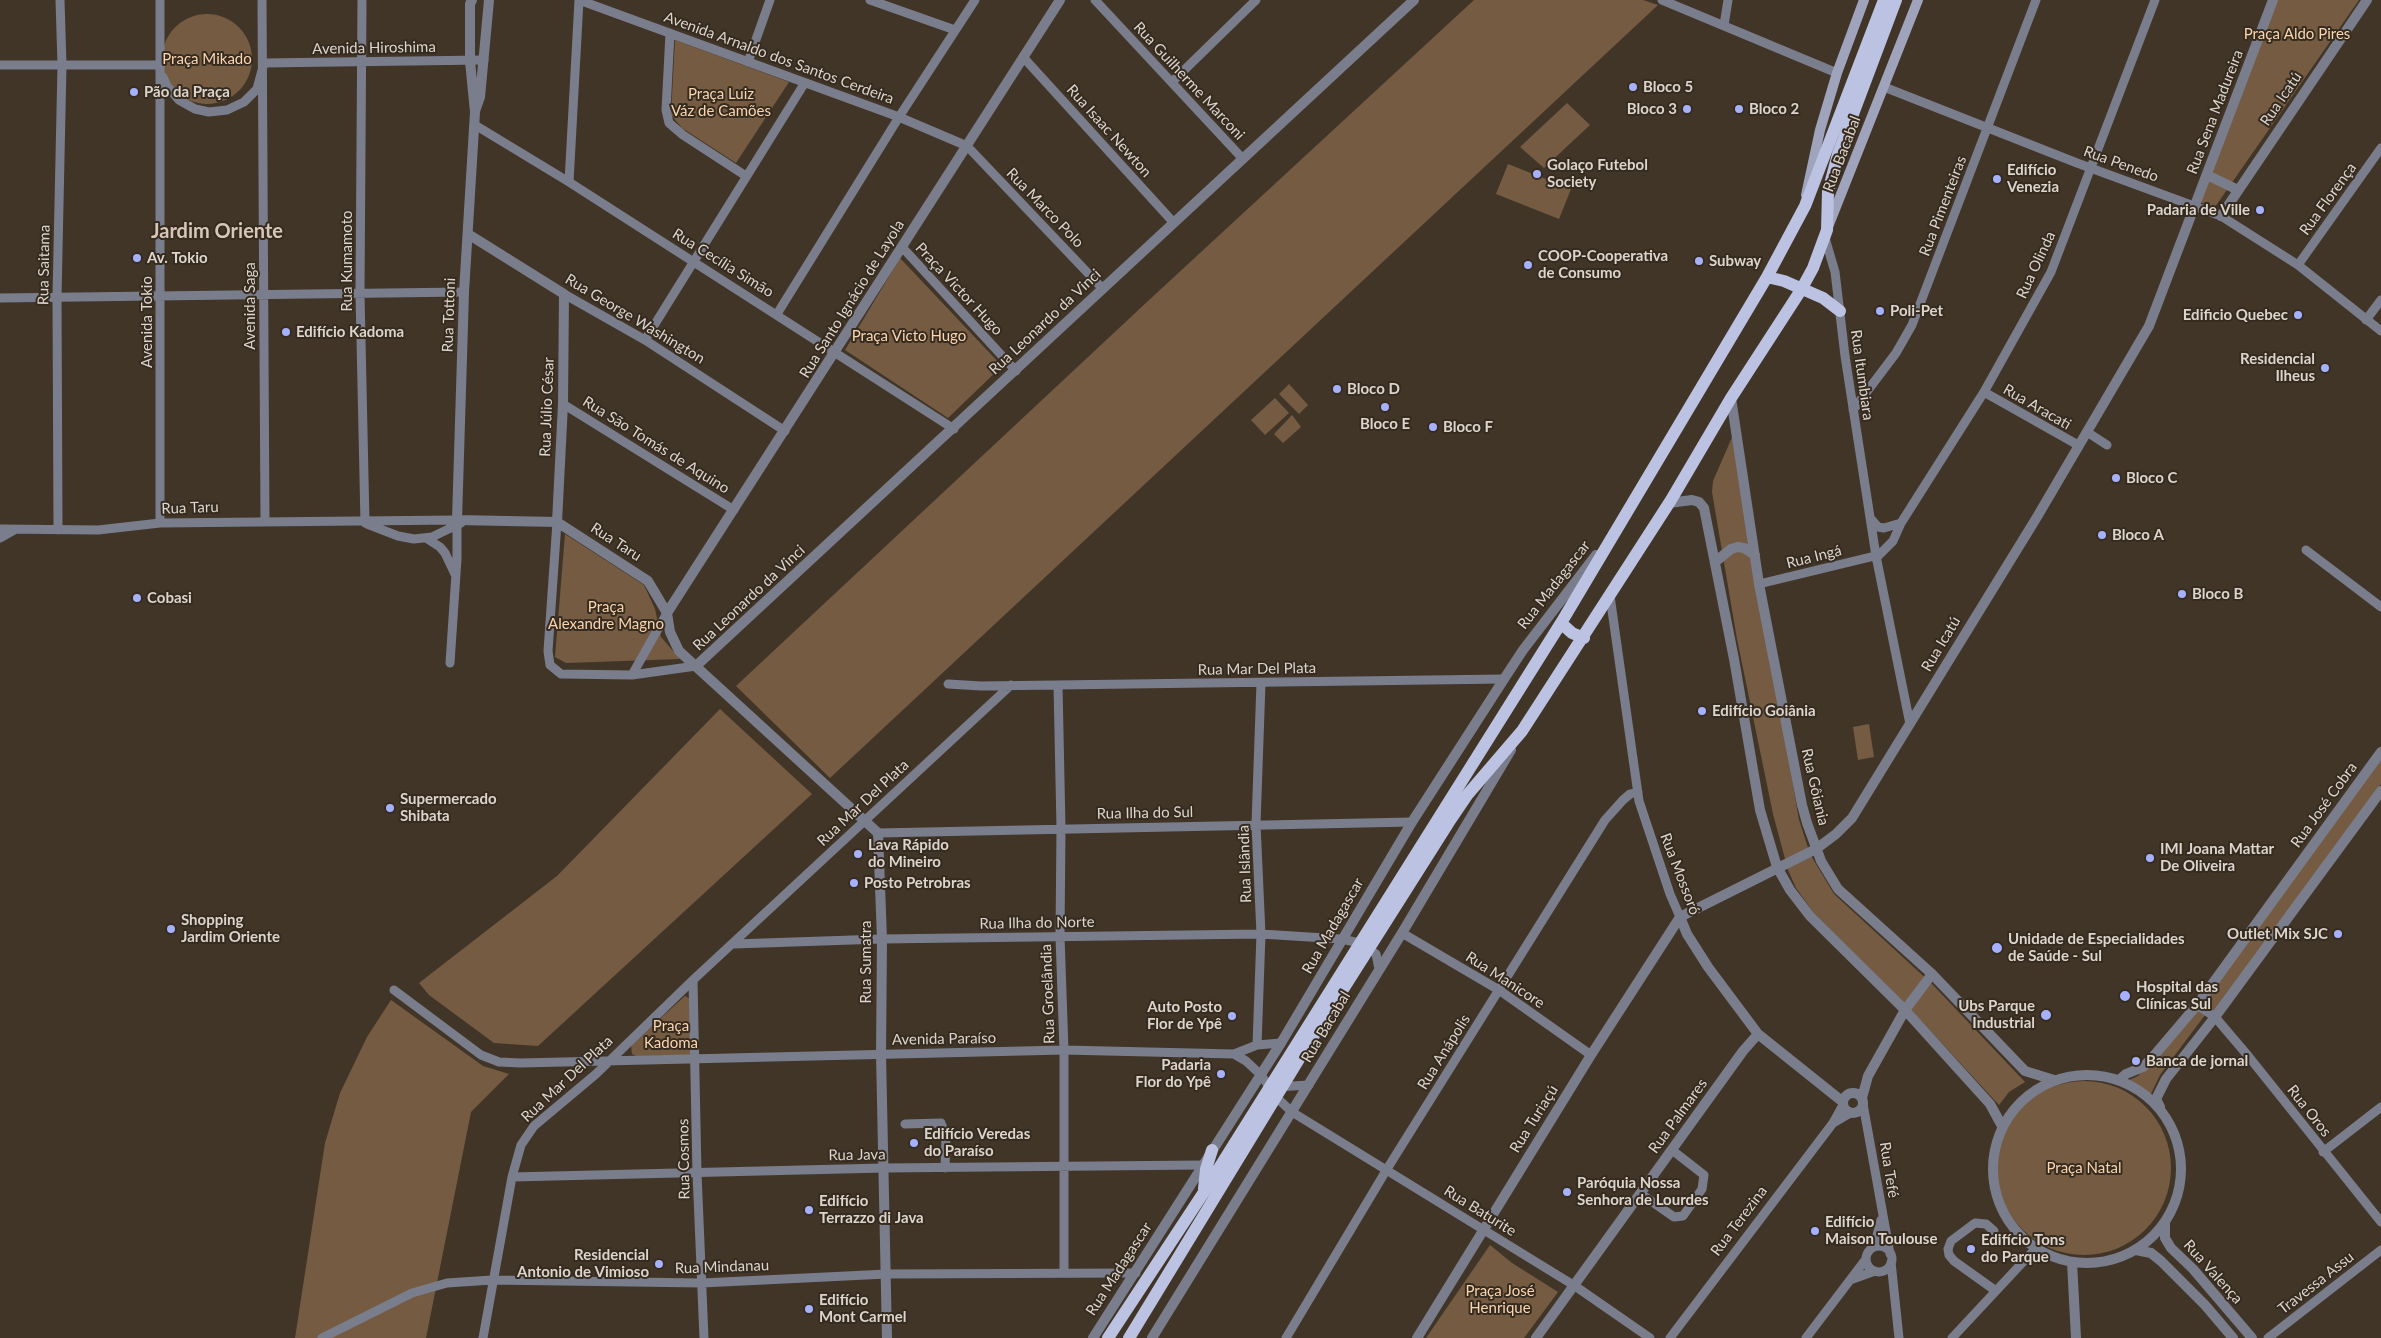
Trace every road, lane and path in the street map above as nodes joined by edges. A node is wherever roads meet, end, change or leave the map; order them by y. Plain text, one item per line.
1 (60, 0) edge
2 (160, 0) edge
3 (262, 0) edge
4 (362, 0) edge
5 (489, 0) edge
6 (579, 0) edge
7 (770, 0) edge
8 (870, 0) edge
9 (975, 0) edge
10 (1060, 0) edge
11 (1095, 0) edge
12 (1256, 0) edge
13 (1414, 0) edge
14 (1662, 0) edge
15 (1728, 0) edge
16 (1864, 0) edge
17 (1884, 0) edge
18 (1896, 0) edge
19 (1918, 0) edge
20 (2036, 0) edge
21 (2155, 0) edge
22 (2273, 0) edge
23 (2367, 0) edge
24 (471, 1) edge
25 (1724, 25) junction
26 (955, 30) junction
27 (670, 33) junction
28 (1023, 57) junction
29 (484, 60) junction
30 (470, 61) junction
31 (362, 62) junction
32 (748, 62) junction
33 (264, 63) junction
34 (0, 65) edge
35 (62, 65) junction
36 (161, 69) junction
37 (1838, 74) junction
38 (1172, 82) junction
39 (804, 84) junction
40 (1884, 87) junction
41 (475, 112) junction
42 (898, 117) junction
43 (474, 125) junction
44 (1988, 126) junction
45 (967, 146) junction
46 (2381, 148) edge
47 (1243, 159) junction
48 (2092, 168) junction
49 (2207, 175) junction
50 (746, 176) junction
51 (569, 182) junction
52 (2238, 190) junction
53 (1804, 206) junction
54 (2195, 206) junction
55 (2220, 216) junction
56 (1174, 223) junction
57 (468, 234) junction
58 (1826, 234) junction
59 (902, 247) junction
60 (694, 262) junction
61 (2298, 265) junction
62 (1767, 277) junction
63 (1103, 289) junction
64 (1801, 290) junction
65 (464, 292) junction
66 (360, 294) junction
67 (564, 294) junction
68 (263, 295) junction
69 (161, 296) junction
70 (57, 297) junction
71 (0, 298) edge
72 (2381, 300) edge
73 (1840, 311) junction
74 (2156, 312) joint
75 (777, 314) junction
76 (2366, 320) junction
77 (2381, 331) edge
78 (645, 340) junction
79 (836, 352) junction
80 (1016, 371) junction
81 (1984, 392) junction
82 (1731, 398) junction
83 (563, 404) junction
84 (1853, 410) junction
85 (954, 428) junction
86 (785, 431) junction
87 (2087, 432) junction
88 (2078, 445) junction
89 (2106, 445) dead end
90 (1669, 503) junction
91 (734, 510) junction
92 (1870, 517) junction
93 (409, 521) junction
94 (264, 522) junction
95 (557, 522) junction
96 (160, 523) junction
97 (365, 523) junction
98 (457, 523) junction
99 (1901, 523) junction
100 (0, 529) edge
101 (16, 529) junction
102 (58, 530) junction
103 (405, 537) junction
104 (0, 538) edge
105 (426, 538) junction
106 (1611, 538) junction
107 (2306, 550) dead end
108 (1755, 555) junction
109 (1876, 556) junction
110 (1715, 562) junction
111 (456, 577) junction
112 (1759, 584) junction
113 (1610, 596) junction
114 (2381, 608) edge
115 (667, 613) junction
116 (1561, 623) junction
117 (1584, 638) junction
118 (450, 663) dead end
119 (696, 666) junction
120 (632, 675) junction
121 (1504, 679) junction
122 (1261, 683) junction
123 (948, 684) dead end
124 (1058, 685) junction
125 (1010, 686) junction
126 (1910, 724) junction
127 (1522, 731) junction
128 (2381, 752) edge
129 (2381, 791) edge
130 (1638, 792) junction
131 (863, 821) junction
132 (1412, 822) junction
133 (1256, 824) junction
134 (1061, 828) junction
135 (878, 833) junction
136 (1816, 849) junction
137 (1777, 867) junction
138 (1680, 917) junction
139 (1402, 933) junction
140 (1261, 934) junction
141 (1060, 936) junction
142 (882, 939) junction
143 (1341, 939) junction
144 (734, 944) junction
145 (1365, 946) junction
146 (1380, 969) junction
147 (1932, 974) junction
148 (693, 980) junction
149 (394, 990) dead end
150 (1499, 990) junction
151 (2197, 1005) junction
152 (1905, 1010) junction
153 (2215, 1017) junction
154 (1758, 1034) junction
155 (1281, 1043) junction
156 (1257, 1045) junction
157 (1064, 1050) junction
158 (881, 1054) junction
159 (1234, 1054) junction
160 (1591, 1055) junction
161 (696, 1060) junction
162 (606, 1062) junction
163 (1260, 1075) junction
164 (1868, 1076) junction
165 (2054, 1080) junction
166 (2119, 1080) junction
167 (1308, 1085) junction
168 (1276, 1090) junction
169 (1851, 1093) junction
170 (1863, 1101) junction
171 (1843, 1103) junction
172 (2381, 1107) edge
173 (1292, 1112) junction
174 (1853, 1113) junction
175 (2166, 1116) junction
176 (1833, 1123) junction
177 (905, 1124) dead end
178 (2002, 1126) junction
179 (1868, 1128) junction
180 (1212, 1150) junction
181 (1672, 1150) junction
182 (2323, 1152) junction
183 (1065, 1165) junction
184 (1202, 1166) junction
185 (884, 1168) junction
186 (945, 1168) junction
187 (1387, 1169) junction
188 (697, 1173) junction
189 (512, 1177) junction
190 (1204, 1192) junction
191 (1641, 1194) junction
192 (1882, 1217) junction
193 (2166, 1222) junction
194 (2381, 1222) edge
195 (1483, 1231) junction
196 (1994, 1231) dead end
197 (1874, 1247) junction
198 (2036, 1248) junction
199 (2136, 1250) junction
200 (2381, 1250) edge
201 (1891, 1258) junction
202 (1866, 1259) junction
203 (2072, 1262) junction
204 (1064, 1272) junction
205 (1878, 1272) junction
206 (1136, 1273) junction
207 (887, 1274) junction
208 (492, 1280) junction
209 (1850, 1280) junction
210 (702, 1283) junction
211 (1575, 1286) junction
212 (1893, 1288) junction
213 (1996, 1291) junction
214 (322, 1338) edge
215 (482, 1338) edge
216 (704, 1338) edge
217 (887, 1338) edge
218 (1093, 1338) edge
219 (1108, 1338) edge
220 (1129, 1338) edge
221 (1152, 1338) edge
222 (1286, 1338) edge
223 (1417, 1338) edge
224 (1536, 1338) edge
225 (1650, 1338) edge
226 (1670, 1338) edge
227 (1806, 1338) edge
228 (1900, 1338) edge
229 (1952, 1338) edge
230 (2076, 1338) edge
231 (2234, 1338) edge
232 (2252, 1338) edge
233 (2268, 1338) edge

1 - 35 street, Rua Saitama
2 - 36 street, Avenida Tokio
3 - 33 street, Avenida Saga
4 - 31 street, Rua Kumamoto
5 - 29 street, Rua Tottoni
6 - 27 street, Avenida Arnaldo dos Santos Cerdeira
6 - 51 street
7 - 32 street
8 - 26 street
9 - 26 street
10 - 28 street, Rua Santo Ignácio de Layola
11 - 38 street, Rua Guilherme Marconi
12 - 38 street
13 - 47 street, Rua Leonardo da Vinci
14 - 25 street
15 - 25 street
16 - 37 main road
17 - 53 main road
18 - 58 main road
19 - 40 main road, Rua Bacabal
20 - 44 street, Rua Pimenteiras
21 - 48 street, Rua Olinda
22 - 49 street, Rua Sena Madureira
23 - 52 street, Rua Icatú
24 - 30 street, Rua Tottoni
25 - 37 street
26 - 42 street
27 - 32 street, Avenida Arnaldo dos Santos Cerdeira
27 - 50 street
28 - 45 street, Rua Santo Ignácio de Layola
28 - 56 street, Rua Isaac Newton
29 - 30 street, Avenida Hiroshima
29 - 41 street, Rua Tottoni
30 - 31 street, Avenida Hiroshima
30 - 41 street, Rua Tottoni
31 - 33 street, Avenida Hiroshima
31 - 66 street, Rua Kumamoto
32 - 39 street, Avenida Arnaldo dos Santos Cerdeira
33 - 36 street
33 - 68 street, Avenida Saga
34 - 35 street
35 - 36 street
35 - 70 street, Rua Saitama
36 - 69 street, Avenida Tokio
37 - 53 main road
38 - 47 street, Rua Guilherme Marconi
39 - 42 street, Avenida Arnaldo dos Santos Cerdeira
39 - 50 street
40 - 44 street, Rua Penedo
40 - 58 main road, Rua Bacabal
41 - 43 street, Rua Tottoni
42 - 45 street, Avenida Arnaldo dos Santos Cerdeira
42 - 75 street
43 - 51 street, Rua Cecília Simão
43 - 57 street, Rua Tottoni
44 - 48 street, Rua Penedo
44 - 84 street, Rua Pimenteiras
45 - 59 street, Rua Santo Ignácio de Layola
45 - 63 street, Rua Marco Polo
46 - 61 street, Rua Florença
47 - 56 street, Rua Leonardo da Vinci
48 - 54 street, Rua Penedo
48 - 81 street, Rua Olinda
49 - 52 street
49 - 54 street, Rua Sena Madureira
50 - 60 street
51 - 60 street, Rua Cecília Simão
52 - 55 street, Rua Icatú
53 - 62 main road
54 - 55 street, Rua Penedo
54 - 74 street, Rua Sena Madureira
55 - 61 street, Rua Penedo
56 - 63 street, Rua Leonardo da Vinci
57 - 65 street, Rua Tottoni
57 - 67 street, Rua George Washington
58 - 64 main road
58 - 73 street, Rua Itumbiara
59 - 79 street, Rua Santo Ignácio de Layola
59 - 80 street, Praça Victor Hugo
60 - 75 street, Rua Cecília Simão
60 - 78 street
61 - 76 street, Rua Penedo
62 - 64 main road
62 - 106 main road
63 - 80 street, Rua Leonardo da Vinci
64 - 73 main road
64 - 82 main road
65 - 66 street
65 - 98 street, Rua Tottoni
66 - 68 street
66 - 97 street, Rua Kumamoto
67 - 78 street, Rua George Washington
67 - 83 street, Rua Júlio César
68 - 69 street
68 - 94 street, Avenida Saga
69 - 70 street
69 - 96 street, Avenida Tokio
70 - 71 street
70 - 102 street, Rua Saitama
72 - 76 street
73 - 84 street, Rua Itumbiara
74 - 87 street, Rua Icatú
75 - 79 street, Rua Cecília Simão
76 - 77 street, Rua Penedo
78 - 86 street, Rua George Washington
79 - 85 street, Rua Cecília Simão
79 - 86 street, Rua Santo Ignácio de Layola
80 - 85 street, Rua Leonardo da Vinci
81 - 88 street, Rua Aracati
81 - 99 street, Rua Olinda
82 - 90 main road
82 - 108 street, Rua Gôiania
83 - 91 street, Rua São Tomás de Aquino
83 - 95 street, Rua Júlio César
84 - 92 street, Rua Itumbiara
85 - 119 street, Rua Leonardo da Vinci
86 - 91 street, Rua Santo Ignácio de Layola
87 - 88 street, Rua Icatú
87 - 89 street
88 - 126 street, Rua Icatú
90 - 110 street
90 - 113 main road
91 - 115 street, Rua Santo Ignácio de Layola
92 - 99 street
92 - 109 street, Rua Itumbiara
93 - 97 street, Rua Taru
93 - 98 street, Rua Taru
93 - 103 street
94 - 96 street, Rua Taru
94 - 97 street, Rua Taru
95 - 98 street, Rua Taru
95 - 115 street, Rua Taru
95 - 120 street
96 - 102 street, Rua Taru
97 - 103 street, Rua Taru
98 - 105 street, Rua Taru
98 - 111 street, Rua Tottoni
99 - 109 street, Rua Olinda
100 - 101 street, Rua Taru
101 - 102 street, Rua Taru
101 - 104 street
103 - 105 street, Rua Taru
105 - 111 street, Rua Tottoni
106 - 116 main road
106 - 121 street, Rua Madagascar
107 - 114 street
108 - 110 street
108 - 112 street, Rua Gôiania
109 - 112 street, Rua Ingá
109 - 126 street
110 - 137 street
111 - 118 street, Rua Tottoni
112 - 136 street, Rua Gôiania
113 - 117 main road
113 - 130 street, Rua Mossoró
115 - 119 street, Rua Taru
115 - 120 street
116 - 117 main road
116 - 145 main road
117 - 127 main road
119 - 120 street
119 - 131 street
121 - 122 street, Rua Mar Del Plata
121 - 132 street, Rua Madagascar
122 - 124 street, Rua Mar Del Plata
122 - 133 street, Rua Islândia
123 - 125 street
124 - 125 street, Rua Mar Del Plata
124 - 134 street, Rua Groelândia
125 - 131 street, Rua Mar Del Plata
126 - 136 street, Rua Icatú
127 - 139 street, Rua Bacabal
127 - 145 main road
128 - 151 street, Rua José Cobra
129 - 153 street
130 - 138 street, Rua Mossoró
130 - 150 street, Rua Anápolis
131 - 135 street
131 - 144 street, Rua Mar Del Plata
132 - 133 street, Rua Ilha do Sul
132 - 143 street, Rua Madagascar
133 - 134 street, Rua Ilha do Sul
133 - 140 street, Rua Islândia
134 - 135 street, Rua Ilha do Sul
134 - 141 street, Rua Groelândia
135 - 142 street, Rua Sumatra
136 - 137 street, Rua Icatú
136 - 147 street, Rua Gôiania
137 - 138 street, Rua Icatú
137 - 152 street
138 - 154 street, Rua Mossoró
138 - 160 street, Rua Turiaçú
139 - 146 street, Rua Bacabal
139 - 150 street, Rua Manicore
140 - 141 street, Rua Ilha do Norte
140 - 143 street, Rua Ilha do Norte
140 - 156 street, Rua Islândia
141 - 142 street, Rua Ilha do Norte
141 - 157 street, Rua Groelândia
142 - 144 street, Rua Ilha do Norte
142 - 158 street, Rua Sumatra
143 - 145 street, Rua Ilha do Norte
143 - 155 street, Rua Madagascar
144 - 148 street, Rua Mar Del Plata
145 - 146 street
145 - 168 main road
146 - 167 street, Rua Bacabal
147 - 152 street
147 - 165 street, Rua Gôiania
148 - 161 street, Rua Cosmos
148 - 162 street, Rua Mar Del Plata
149 - 162 street, Avenida Paraíso
150 - 160 street, Rua Manicore
150 - 187 street, Rua Anápolis
151 - 153 street, Rua Oros
151 - 166 street, Rua José Cobra
152 - 164 street
152 - 178 street
153 - 175 street
153 - 182 street, Rua Oros
154 - 171 street, Rua Mossoró
154 - 181 street, Rua Palmares
155 - 156 street, Avenida Paraíso
155 - 163 street, Rua Madagascar
156 - 159 street, Avenida Paraíso
157 - 158 street, Avenida Paraíso
157 - 159 street, Avenida Paraíso
157 - 183 street, Rua Groelândia
158 - 161 street, Avenida Paraíso
158 - 185 street, Rua Sumatra
159 - 163 street, Rua Baturite
160 - 195 street, Rua Turiaçú
161 - 162 street, Avenida Paraíso
161 - 188 street, Rua Cosmos
162 - 189 street, Rua Mar Del Plata
163 - 168 street, Rua Baturite
163 - 180 street, Rua Madagascar
164 - 169 street
164 - 170 street
165 - 166 street
165 - 178 street
166 - 175 street
167 - 168 street
167 - 173 street, Rua Bacabal
168 - 173 street, Rua Baturite
168 - 190 main road
168 - 220 main road
169 - 170 street
169 - 171 street
170 - 174 street
170 - 179 street, Rua Tefé
171 - 174 street
171 - 176 street, Rua Terezina
172 - 182 street
173 - 187 street, Rua Baturite
173 - 221 street, Rua Bacabal
174 - 176 street, Rua Terezina
174 - 179 street, Rua Tefé
175 - 193 street
176 - 226 street, Rua Terezina
177 - 186 street
178 - 198 street
179 - 192 street, Rua Tefé
180 - 184 street, Rua Madagascar
180 - 190 main road
181 - 191 street, Rua Palmares
181 - 191 street
182 - 194 street, Rua Oros
183 - 184 street, Rua Java
183 - 186 street, Rua Java
183 - 204 street, Rua Groelândia
184 - 206 street, Rua Madagascar
185 - 186 street, Rua Java
185 - 188 street, Rua Java
185 - 207 street, Rua Sumatra
187 - 195 street, Rua Baturite
187 - 222 street, Rua Anápolis
188 - 189 street, Rua Java
188 - 210 street, Rua Cosmos
189 - 208 street, Rua Mar Del Plata
190 - 219 main road
191 - 211 street, Rua Palmares
192 - 197 street, Rua Tefé
192 - 201 street, Rua Tefé
193 - 199 street
193 - 232 street, Rua Valença
195 - 211 street, Rua Baturite
195 - 223 street, Rua Turiaçú
196 - 213 street
197 - 201 street
197 - 202 street
198 - 203 street
198 - 213 street
199 - 203 street
199 - 231 street, Rua Valença
200 - 233 street, Travessa Assu
201 - 205 street
201 - 212 street, Rua Tefé
202 - 205 street
202 - 209 street
203 - 230 street
204 - 206 street, Rua Mindanau
204 - 207 street, Rua Mindanau
205 - 209 street
205 - 212 street
206 - 218 street, Rua Madagascar
207 - 210 street, Rua Mindanau
207 - 217 street, Rua Sumatra
208 - 210 street, Rua Mindanau
208 - 214 street, Rua Mindanau
208 - 215 street, Rua Mar Del Plata
209 - 227 street
210 - 216 street, Rua Cosmos
211 - 224 street, Rua Palmares
211 - 225 street, Rua Baturite
212 - 228 street, Rua Tefé
213 - 229 street

